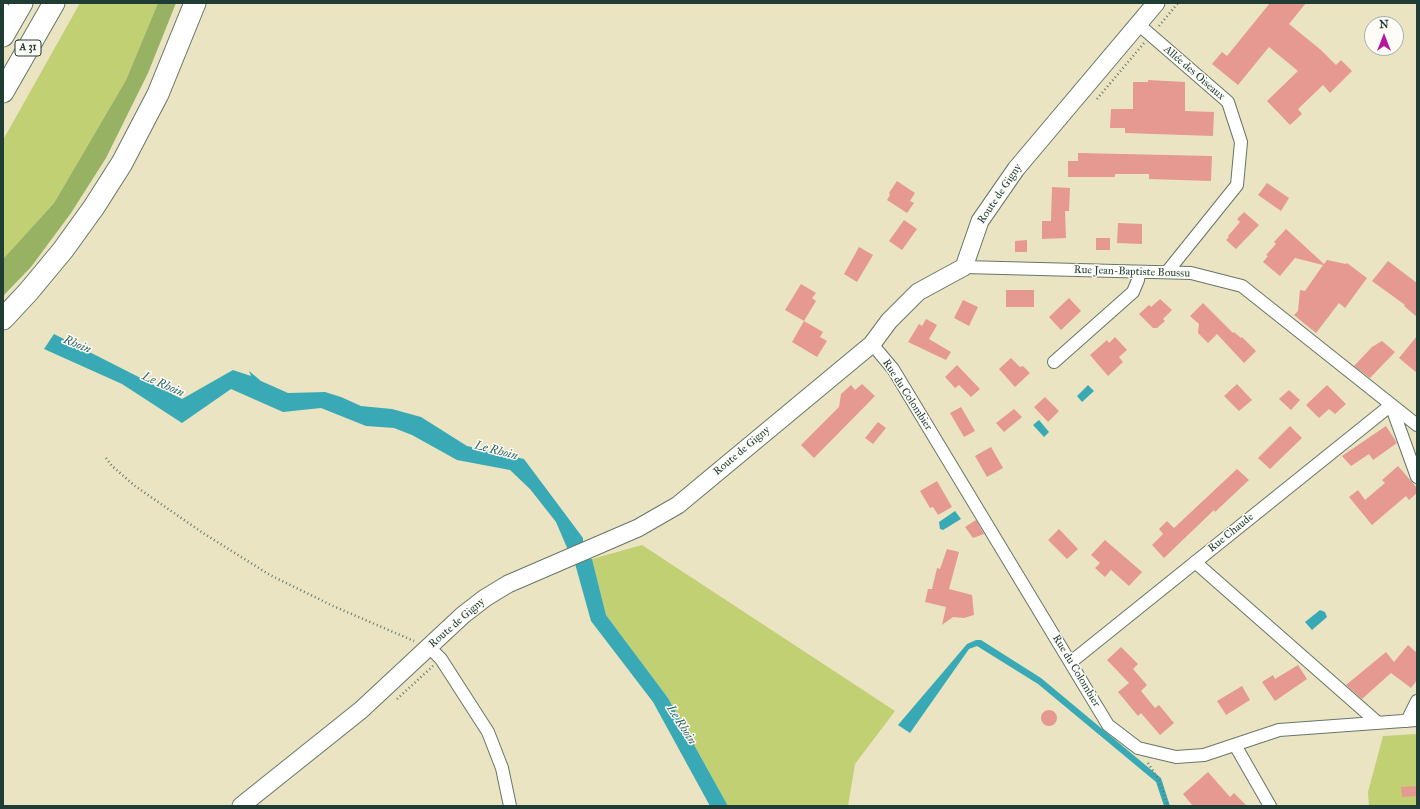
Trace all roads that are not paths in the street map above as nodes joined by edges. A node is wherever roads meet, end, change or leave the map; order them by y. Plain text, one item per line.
1 (4, 3) edge
2 (22, 3) edge
3 (54, 3) edge
4 (195, 3) edge
5 (1156, 3) edge
6 (1138, 24) junction
7 (7, 29) edge
8 (3, 92) edge
9 (964, 267) junction
10 (1139, 272) junction
11 (1167, 272) junction
12 (3, 319) edge
13 (872, 344) junction
14 (1054, 362) dead end
15 (1391, 405) junction
16 (1417, 425) edge
17 (1417, 477) edge
18 (1195, 562) junction
19 (429, 647) junction
20 (1071, 662) junction
21 (1417, 701) edge
22 (1412, 721) edge
23 (1377, 722) junction
24 (1236, 745) junction
25 (241, 806) edge
26 (510, 806) edge
27 (1270, 806) edge

1 - 7 lane
2 - 7 highway
3 - 8 highway, A 31
4 - 12 highway
5 - 6 street, Route de Gigny
6 - 9 street, Route de Gigny
6 - 11 street, Allée des Oiseaux
9 - 10 street, Rue Jean-Baptiste Boussu
9 - 13 street, Route de Gigny
10 - 11 street, Rue Jean-Baptiste Boussu
10 - 14 street
11 - 15 street, Rue Jean-Baptiste Boussu
13 - 19 street, Route de Gigny
13 - 20 street, Rue du Colombier
15 - 16 street, Rue Jean-Baptiste Boussu
15 - 17 street
15 - 18 street, Rue Chaude
18 - 20 street, Rue Chaude
18 - 23 street
19 - 25 street, Route de Gigny
19 - 26 street
20 - 24 street, Rue du Colombier
21 - 22 street
22 - 23 street, Rue du Colombier
23 - 24 street, Rue du Colombier
24 - 27 street

